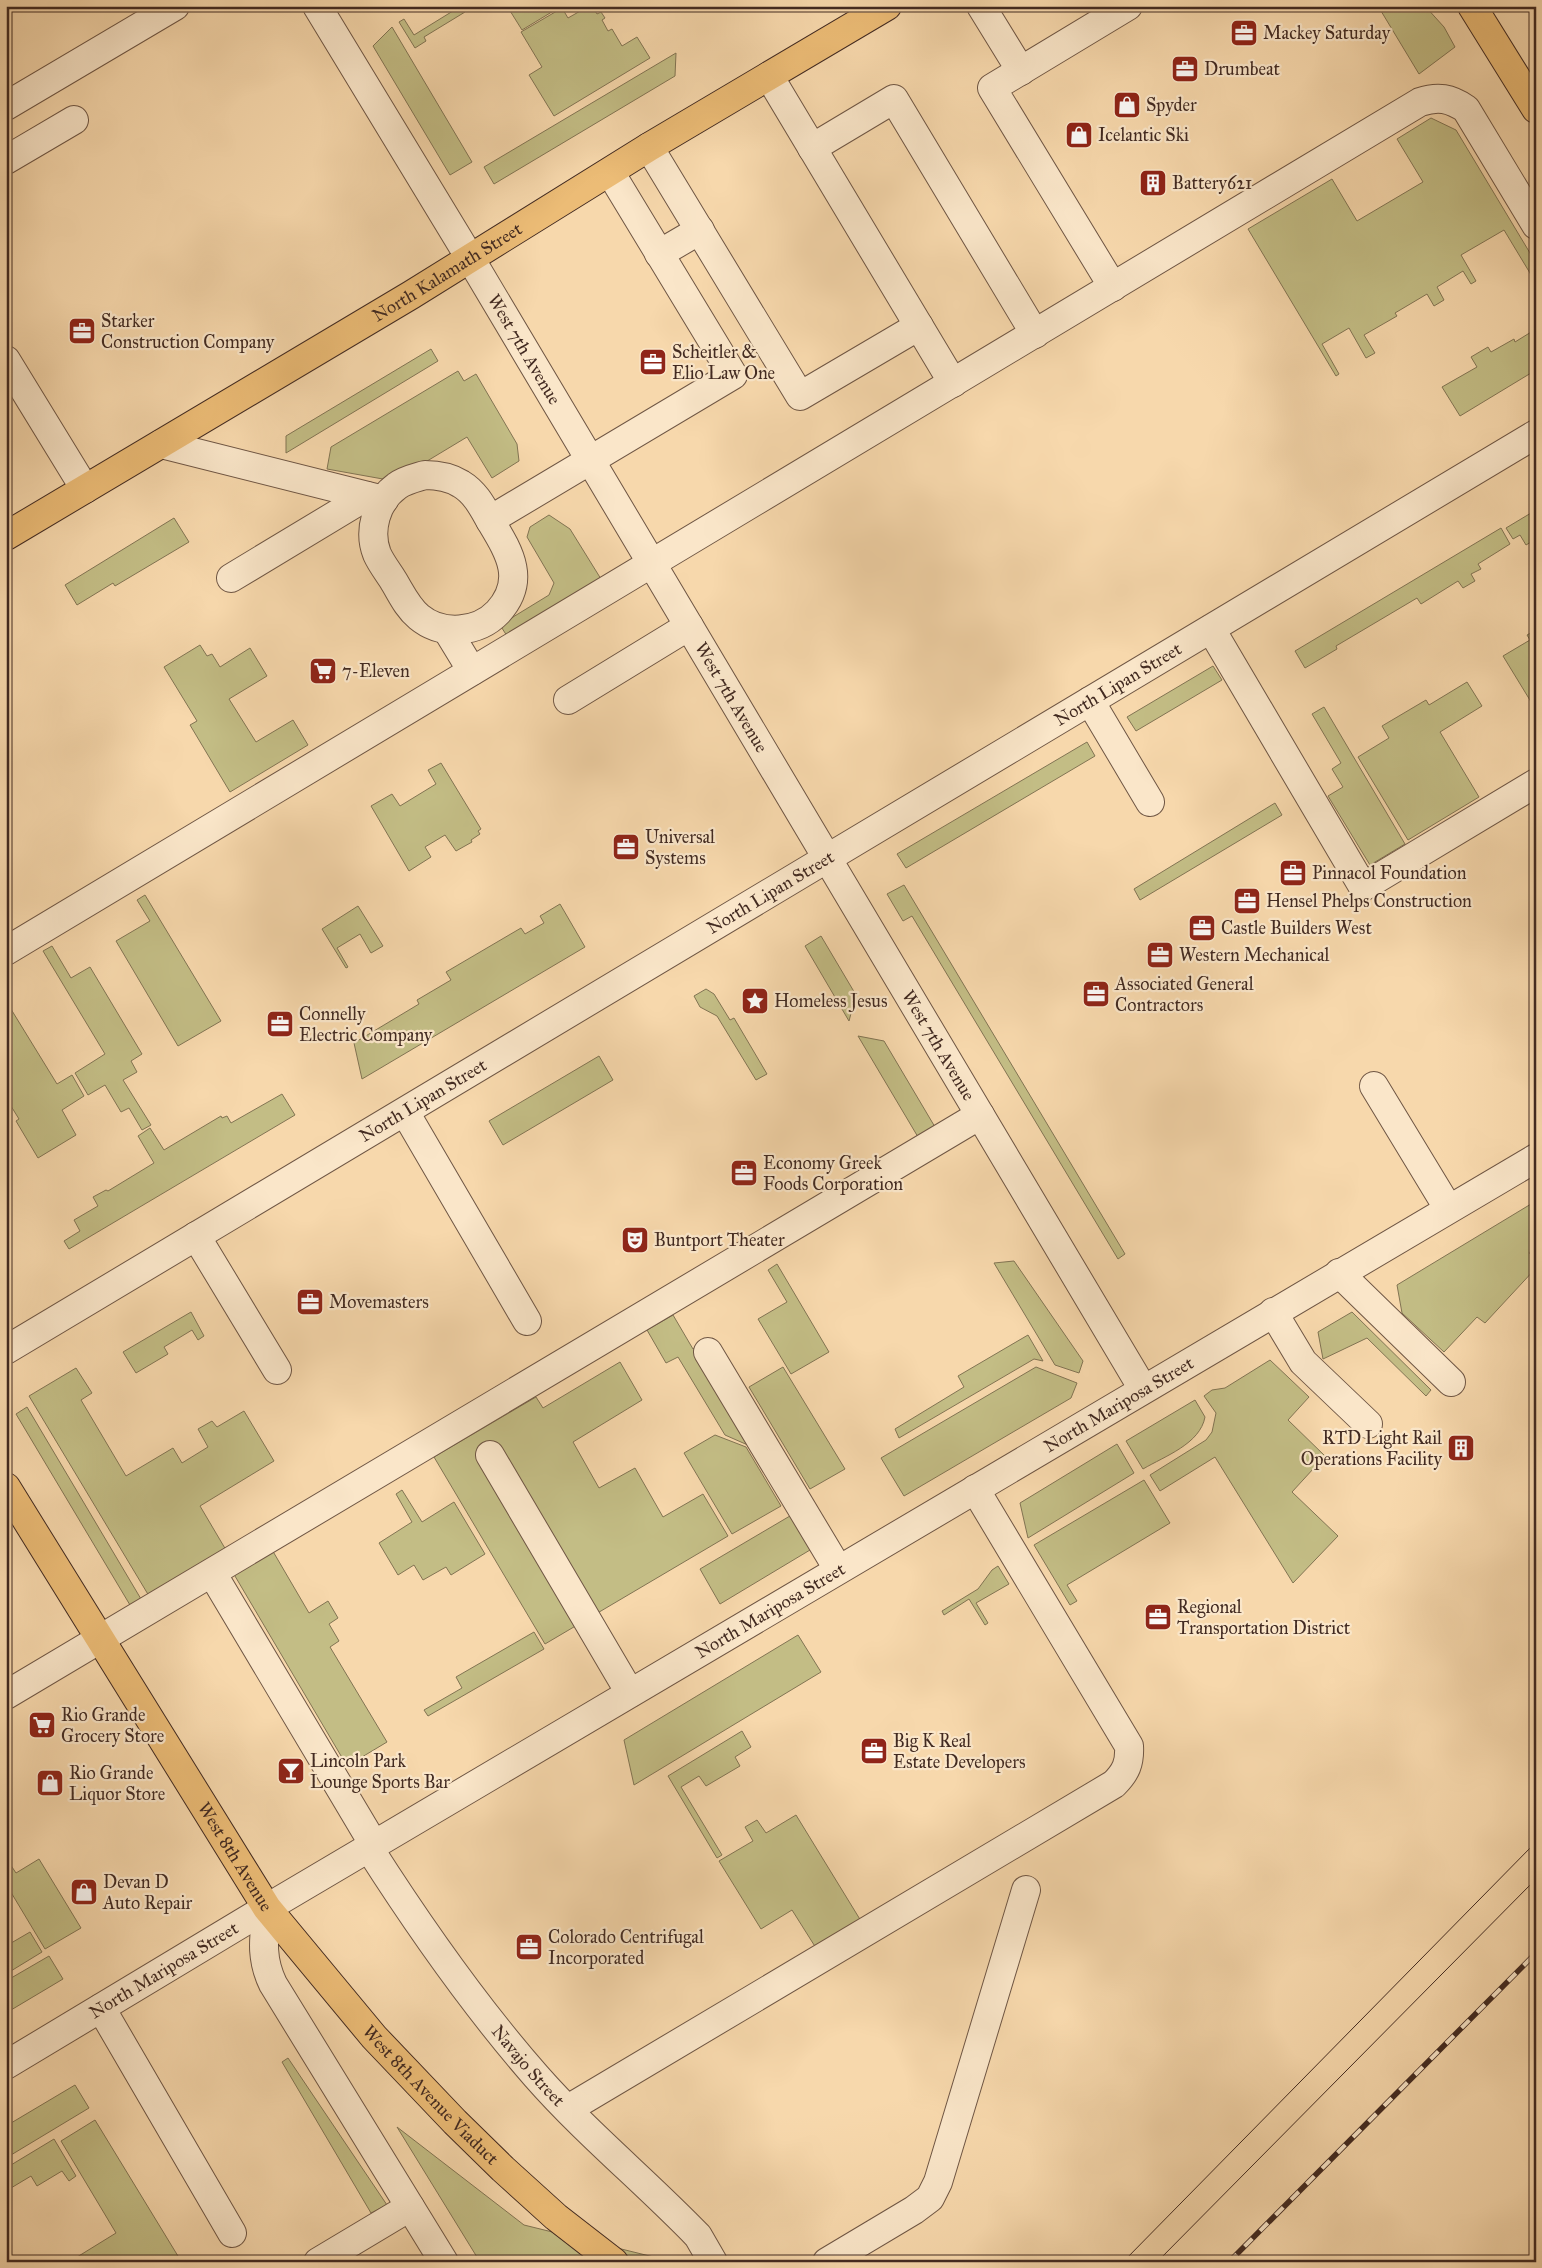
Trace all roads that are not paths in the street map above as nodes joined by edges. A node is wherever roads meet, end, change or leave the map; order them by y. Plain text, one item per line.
1 (175, 6) edge
2 (317, 6) edge
3 (887, 6) edge
4 (981, 6) edge
5 (1128, 6) edge
6 (1475, 10) edge
7 (1021, 71) junction
8 (769, 76) junction
9 (6, 106) edge
10 (1536, 109) edge
11 (74, 120) dead end
12 (649, 147) junction
13 (812, 148) junction
14 (6, 160) edge
15 (610, 172) junction
16 (1536, 225) edge
17 (700, 230) junction
18 (660, 254) junction
19 (470, 258) junction
20 (1113, 287) junction
21 (919, 326) junction
22 (1035, 334) junction
23 (6, 360) edge
24 (953, 383) junction
25 (1536, 434) edge
26 (160, 444) junction
27 (590, 460) junction
28 (85, 489) junction
29 (375, 498) junction
30 (490, 520) junction
31 (6, 536) edge
32 (652, 564) junction
33 (231, 578) dead end
34 (689, 626) junction
35 (1211, 629) junction
36 (448, 630) junction
37 (472, 672) junction
38 (568, 700) dead end
39 (1090, 702) junction
40 (1536, 783) edge
41 (1150, 802) dead end
42 (827, 858) junction
43 (6, 951) edge
44 (1374, 1086) dead end
45 (405, 1112) junction
46 (980, 1115) junction
47 (1536, 1158) edge
48 (1448, 1208) junction
49 (196, 1236) junction
50 (1339, 1273) junction
51 (1273, 1312) junction
52 (527, 1321) dead end
53 (6, 1350) edge
54 (708, 1352) dead end
55 (277, 1370) dead end
56 (1450, 1382) dead end
57 (1143, 1389) junction
58 (1368, 1424) dead end
59 (490, 1455) dead end
60 (6, 1487) edge
61 (975, 1489) junction
62 (838, 1569) junction
63 (212, 1573) junction
64 (100, 1639) junction
65 (630, 1693) junction
66 (6, 1695) edge
67 (372, 1846) junction
68 (1026, 1890) dead end
69 (267, 1908) junction
70 (101, 2008) junction
71 (6, 2066) edge
72 (568, 2109) junction
73 (410, 2207) junction
74 (232, 2233) dead end
75 (831, 2261) edge
76 (318, 2262) edge
77 (444, 2262) edge
78 (614, 2262) edge
79 (713, 2262) edge

1 - 9 street
2 - 19 street, West 7th Avenue
3 - 8 main road, North Kalamath Street
4 - 7 street
5 - 7 street
6 - 10 main road
7 - 20 street
8 - 12 main road, North Kalamath Street
8 - 13 street
11 - 14 street
12 - 15 main road, North Kalamath Street
12 - 17 street
13 - 21 street
13 - 22 street
15 - 18 street
15 - 19 main road, North Kalamath Street
16 - 20 street
17 - 18 street
17 - 21 street
18 - 27 street
19 - 26 main road, North Kalamath Street
19 - 27 street, West 7th Avenue
20 - 22 street
21 - 24 street
22 - 24 street
23 - 28 street
24 - 32 street
25 - 35 street, North Lipan Street
26 - 28 main road, North Kalamath Street
26 - 29 street
27 - 30 street
27 - 32 street, West 7th Avenue
28 - 31 main road, North Kalamath Street
29 - 30 street
29 - 33 street
29 - 36 street
30 - 36 street
32 - 34 street, West 7th Avenue
32 - 37 street
34 - 38 street
34 - 42 street, West 7th Avenue
35 - 39 street, North Lipan Street
35 - 40 street
36 - 37 street
37 - 43 street
39 - 41 street
39 - 42 street, North Lipan Street
42 - 45 street, North Lipan Street
42 - 46 street, West 7th Avenue
44 - 48 street
45 - 49 street, North Lipan Street
45 - 52 street
46 - 57 street, West 7th Avenue
46 - 63 street
47 - 48 street, North Mariposa Street
48 - 50 street, North Mariposa Street
49 - 53 street, North Lipan Street
49 - 55 street
50 - 51 street, North Mariposa Street
50 - 56 street
51 - 57 street, North Mariposa Street
51 - 58 street
54 - 62 street
57 - 61 street, North Mariposa Street
59 - 65 street
60 - 64 main road, West 8th Avenue
61 - 62 street, North Mariposa Street
61 - 72 street
62 - 65 street, North Mariposa Street
63 - 64 street
63 - 67 street, Navajo Street
64 - 66 street
64 - 69 main road, West 8th Avenue
65 - 67 street, North Mariposa Street
67 - 69 street, North Mariposa Street
67 - 72 street, Navajo Street
68 - 75 street
69 - 70 street, North Mariposa Street
69 - 73 street, West 8th Avenue
69 - 78 main road, West 8th Avenue Viaduct
70 - 71 street, North Mariposa Street
70 - 74 street
72 - 79 street, Navajo Street
73 - 76 street
73 - 77 street, West 8th Avenue

